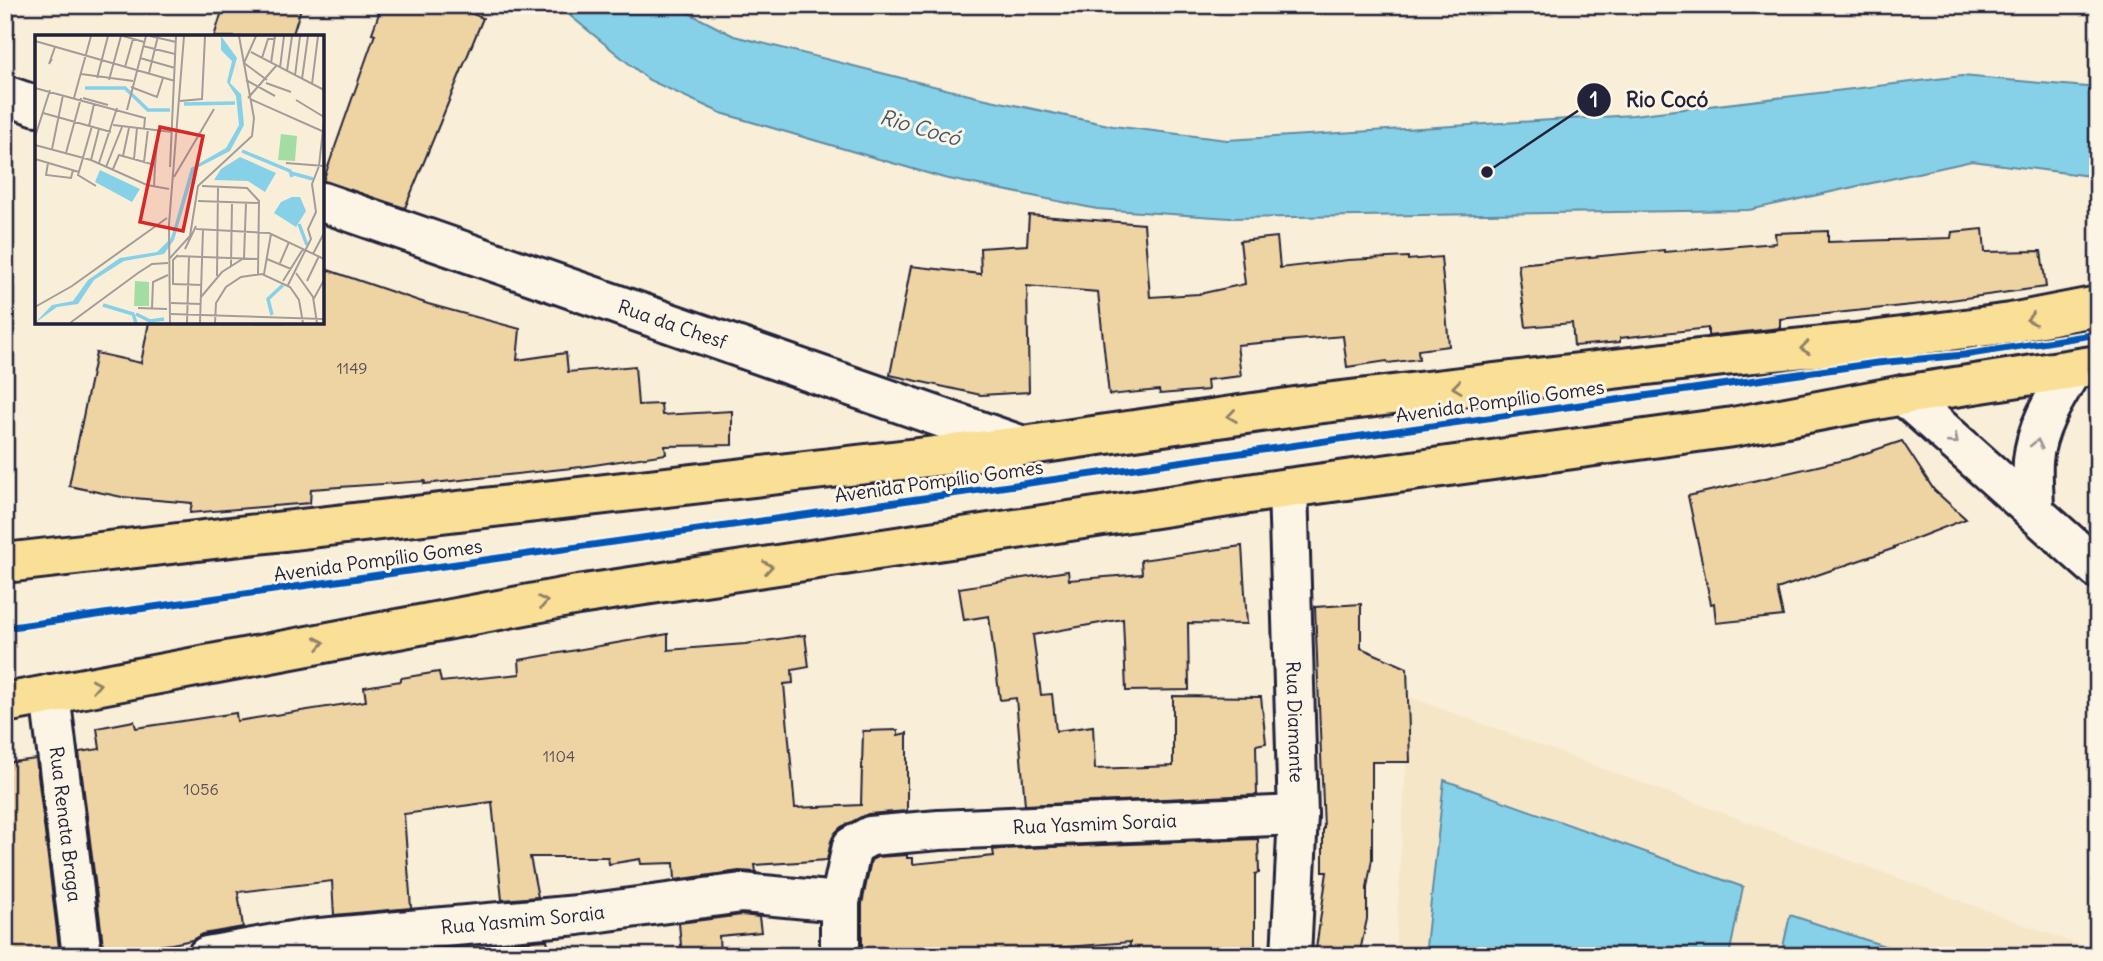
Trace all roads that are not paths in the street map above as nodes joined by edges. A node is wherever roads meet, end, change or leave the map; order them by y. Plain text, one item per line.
1 (5, 95) edge
2 (35, 105) edge
3 (324, 203) edge
4 (2098, 306) edge
5 (2085, 367) edge
6 (1903, 395) junction
7 (1023, 446) junction
8 (1288, 488) junction
9 (2034, 512) junction
10 (5, 563) edge
11 (2098, 569) edge
12 (50, 694) junction
13 (5, 703) edge
14 (1298, 815) junction
15 (840, 902) junction
16 (82, 956) edge
17 (207, 956) edge
18 (839, 956) edge
19 (1292, 956) edge

1 - 2 street
3 - 7 street, Rua da Chesf
4 -> 7 main road, Avenida Pompílio Gomes
5 - 6 main road
9 -> 5 street
6 - 8 main road
6 -> 9 street
7 - 10 main road, Avenida Pompílio Gomes
12 -> 8 main road
8 - 14 street, Rua Diamante
9 - 11 street
12 - 13 main road
12 - 16 street, Rua Renata Braga
14 - 15 street, Rua Yasmim Soraia
14 - 19 street, Rua Diamante
15 - 17 street, Rua Yasmim Soraia
15 - 18 street

